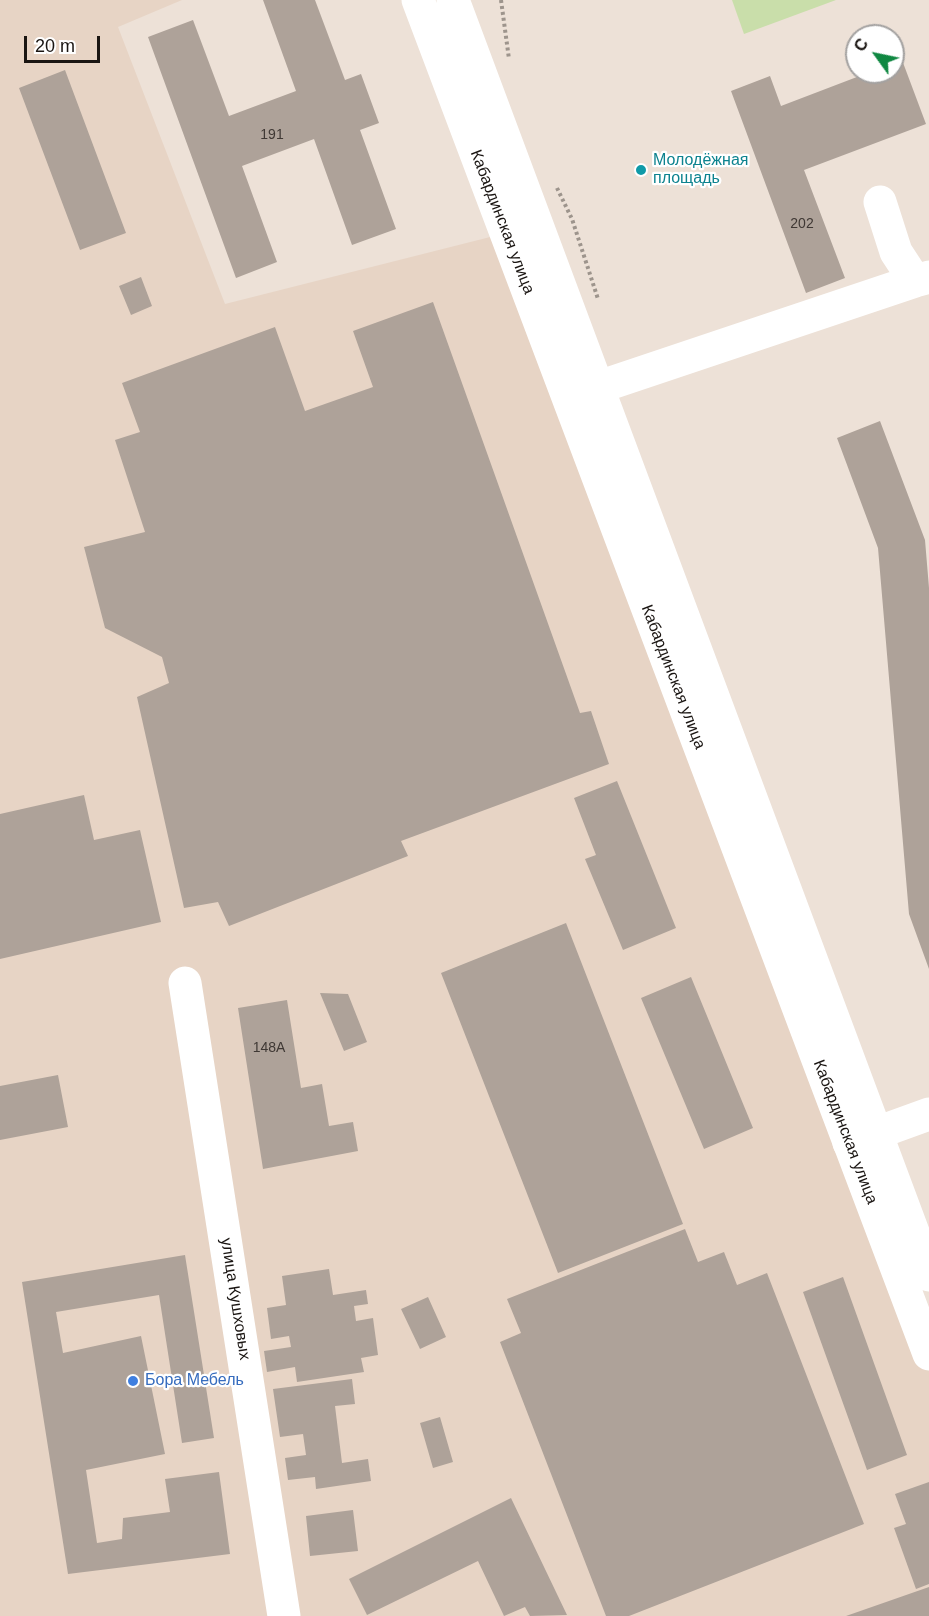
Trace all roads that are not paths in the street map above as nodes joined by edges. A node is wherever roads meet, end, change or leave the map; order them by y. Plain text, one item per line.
1 (418, 0) edge
2 (453, 0) edge
3 (880, 202) dead end
4 (922, 279) edge
5 (596, 388) junction
6 (185, 983) dead end
7 (926, 1112) edge
8 (862, 1137) junction
9 (929, 1275) edge
10 (929, 1354) edge
11 (284, 1616) edge

1 - 8 main road, Кабардинская улица
2 - 5 main road, Кабардинская улица
3 - 4 main road
4 - 5 main road
5 - 8 main road, Кабардинская улица
6 - 11 main road, улица Кушховых
7 - 8 main road
8 - 9 main road, Кабардинская улица
8 - 10 main road, Кабардинская улица

